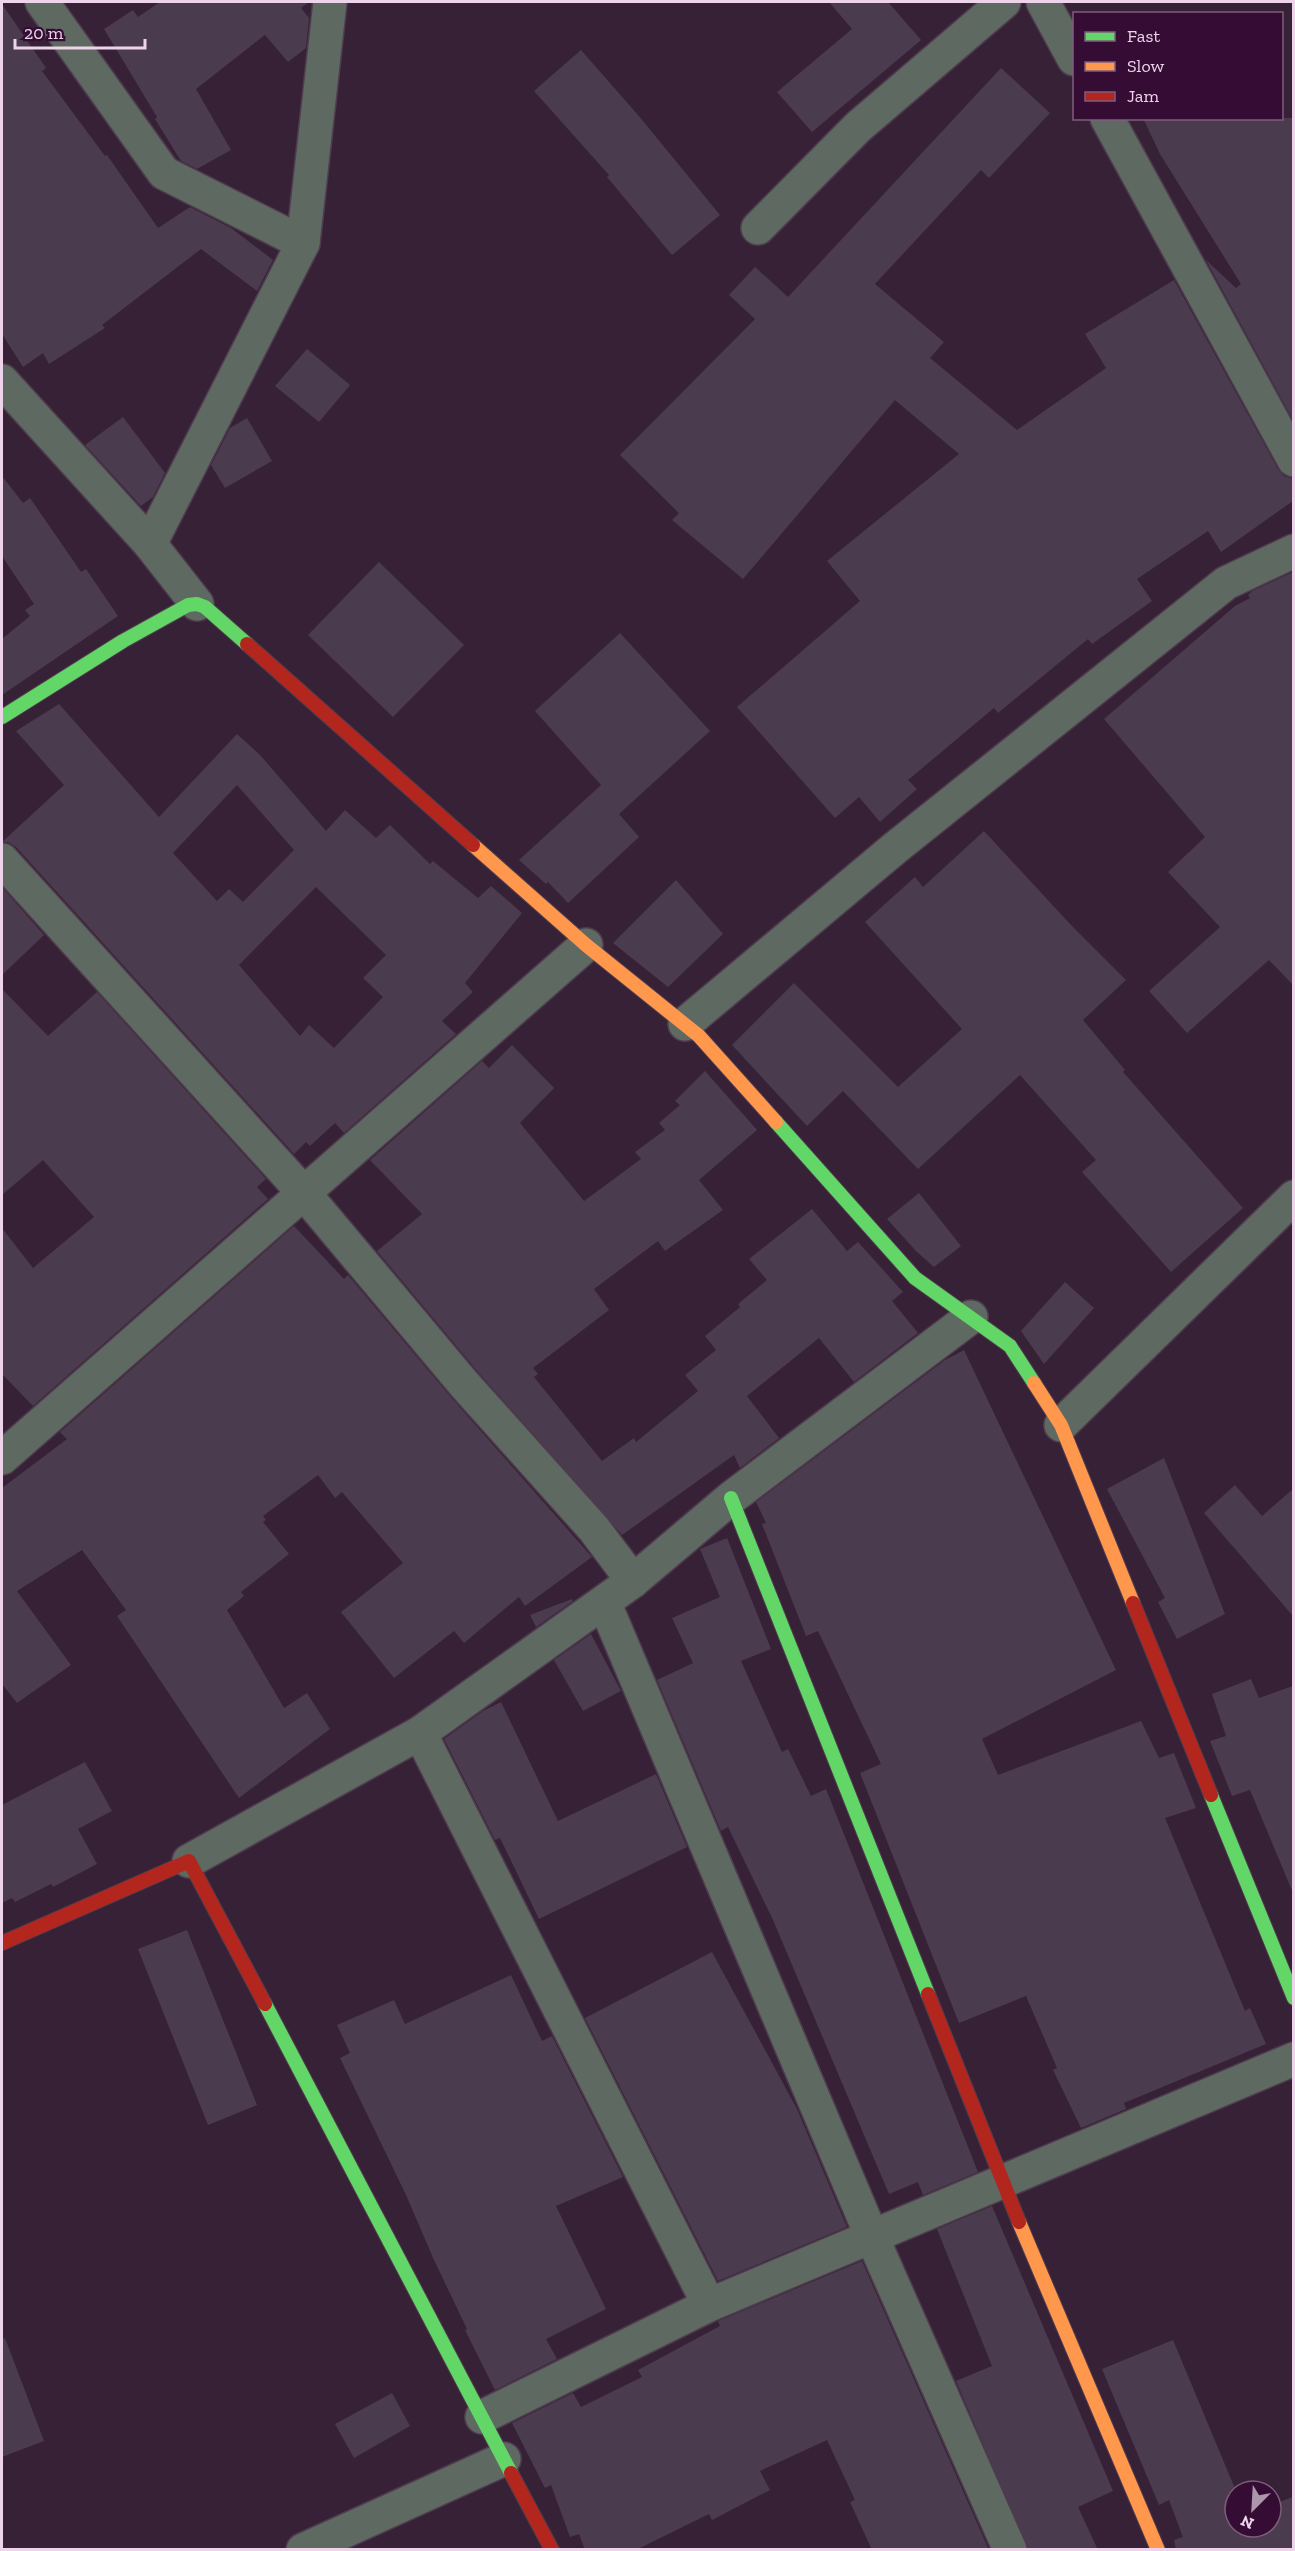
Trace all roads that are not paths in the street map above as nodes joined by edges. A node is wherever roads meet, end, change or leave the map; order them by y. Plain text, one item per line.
1 (330, 2) edge
2 (1004, 2) edge
3 (1043, 2) edge
4 (52, 5) edge
5 (1073, 57) edge
6 (1108, 120) edge
7 (758, 228) dead end
8 (303, 243) junction
9 (2, 381) edge
10 (1293, 460) edge
11 (150, 544) junction
12 (1293, 551) edge
13 (196, 604) junction
14 (2, 717) edge
15 (2, 860) edge
16 (586, 945) junction
17 (685, 1024) junction
18 (303, 1192) junction
19 (1293, 1197) edge
20 (971, 1317) junction
21 (1061, 1425) junction
22 (2, 1458) edge
23 (731, 1498) junction
24 (633, 1581) junction
25 (604, 1602) junction
26 (420, 1733) junction
27 (189, 1861) junction
28 (2, 1942) edge
29 (1293, 1998) edge
30 (1293, 2059) edge
31 (1002, 2182) junction
32 (872, 2237) junction
33 (709, 2305) junction
34 (482, 2417) junction
35 (504, 2458) junction
36 (303, 2550) edge
37 (552, 2550) edge
38 (1010, 2550) edge
39 (1158, 2550) edge

1 - 8 street
2 - 7 street
3 - 5 street
4 - 8 street
6 - 10 street
8 - 11 street
9 - 11 street
11 - 13 street
12 - 17 street
13 - 14 street
13 - 16 street
15 - 18 street
16 - 17 street
16 - 18 street
17 - 20 street
18 - 22 street
18 - 24 street
19 - 21 street
20 - 21 street
20 - 23 street
21 - 29 street
23 - 24 street
23 - 31 street
24 - 25 street
25 - 26 street
25 - 32 street
26 - 27 street
26 - 33 street
27 - 28 street
27 - 34 street
30 - 31 street
31 - 32 street
31 - 39 street
32 - 33 street
32 - 38 street
33 - 34 street
34 - 35 street
35 - 36 street
35 - 37 street

